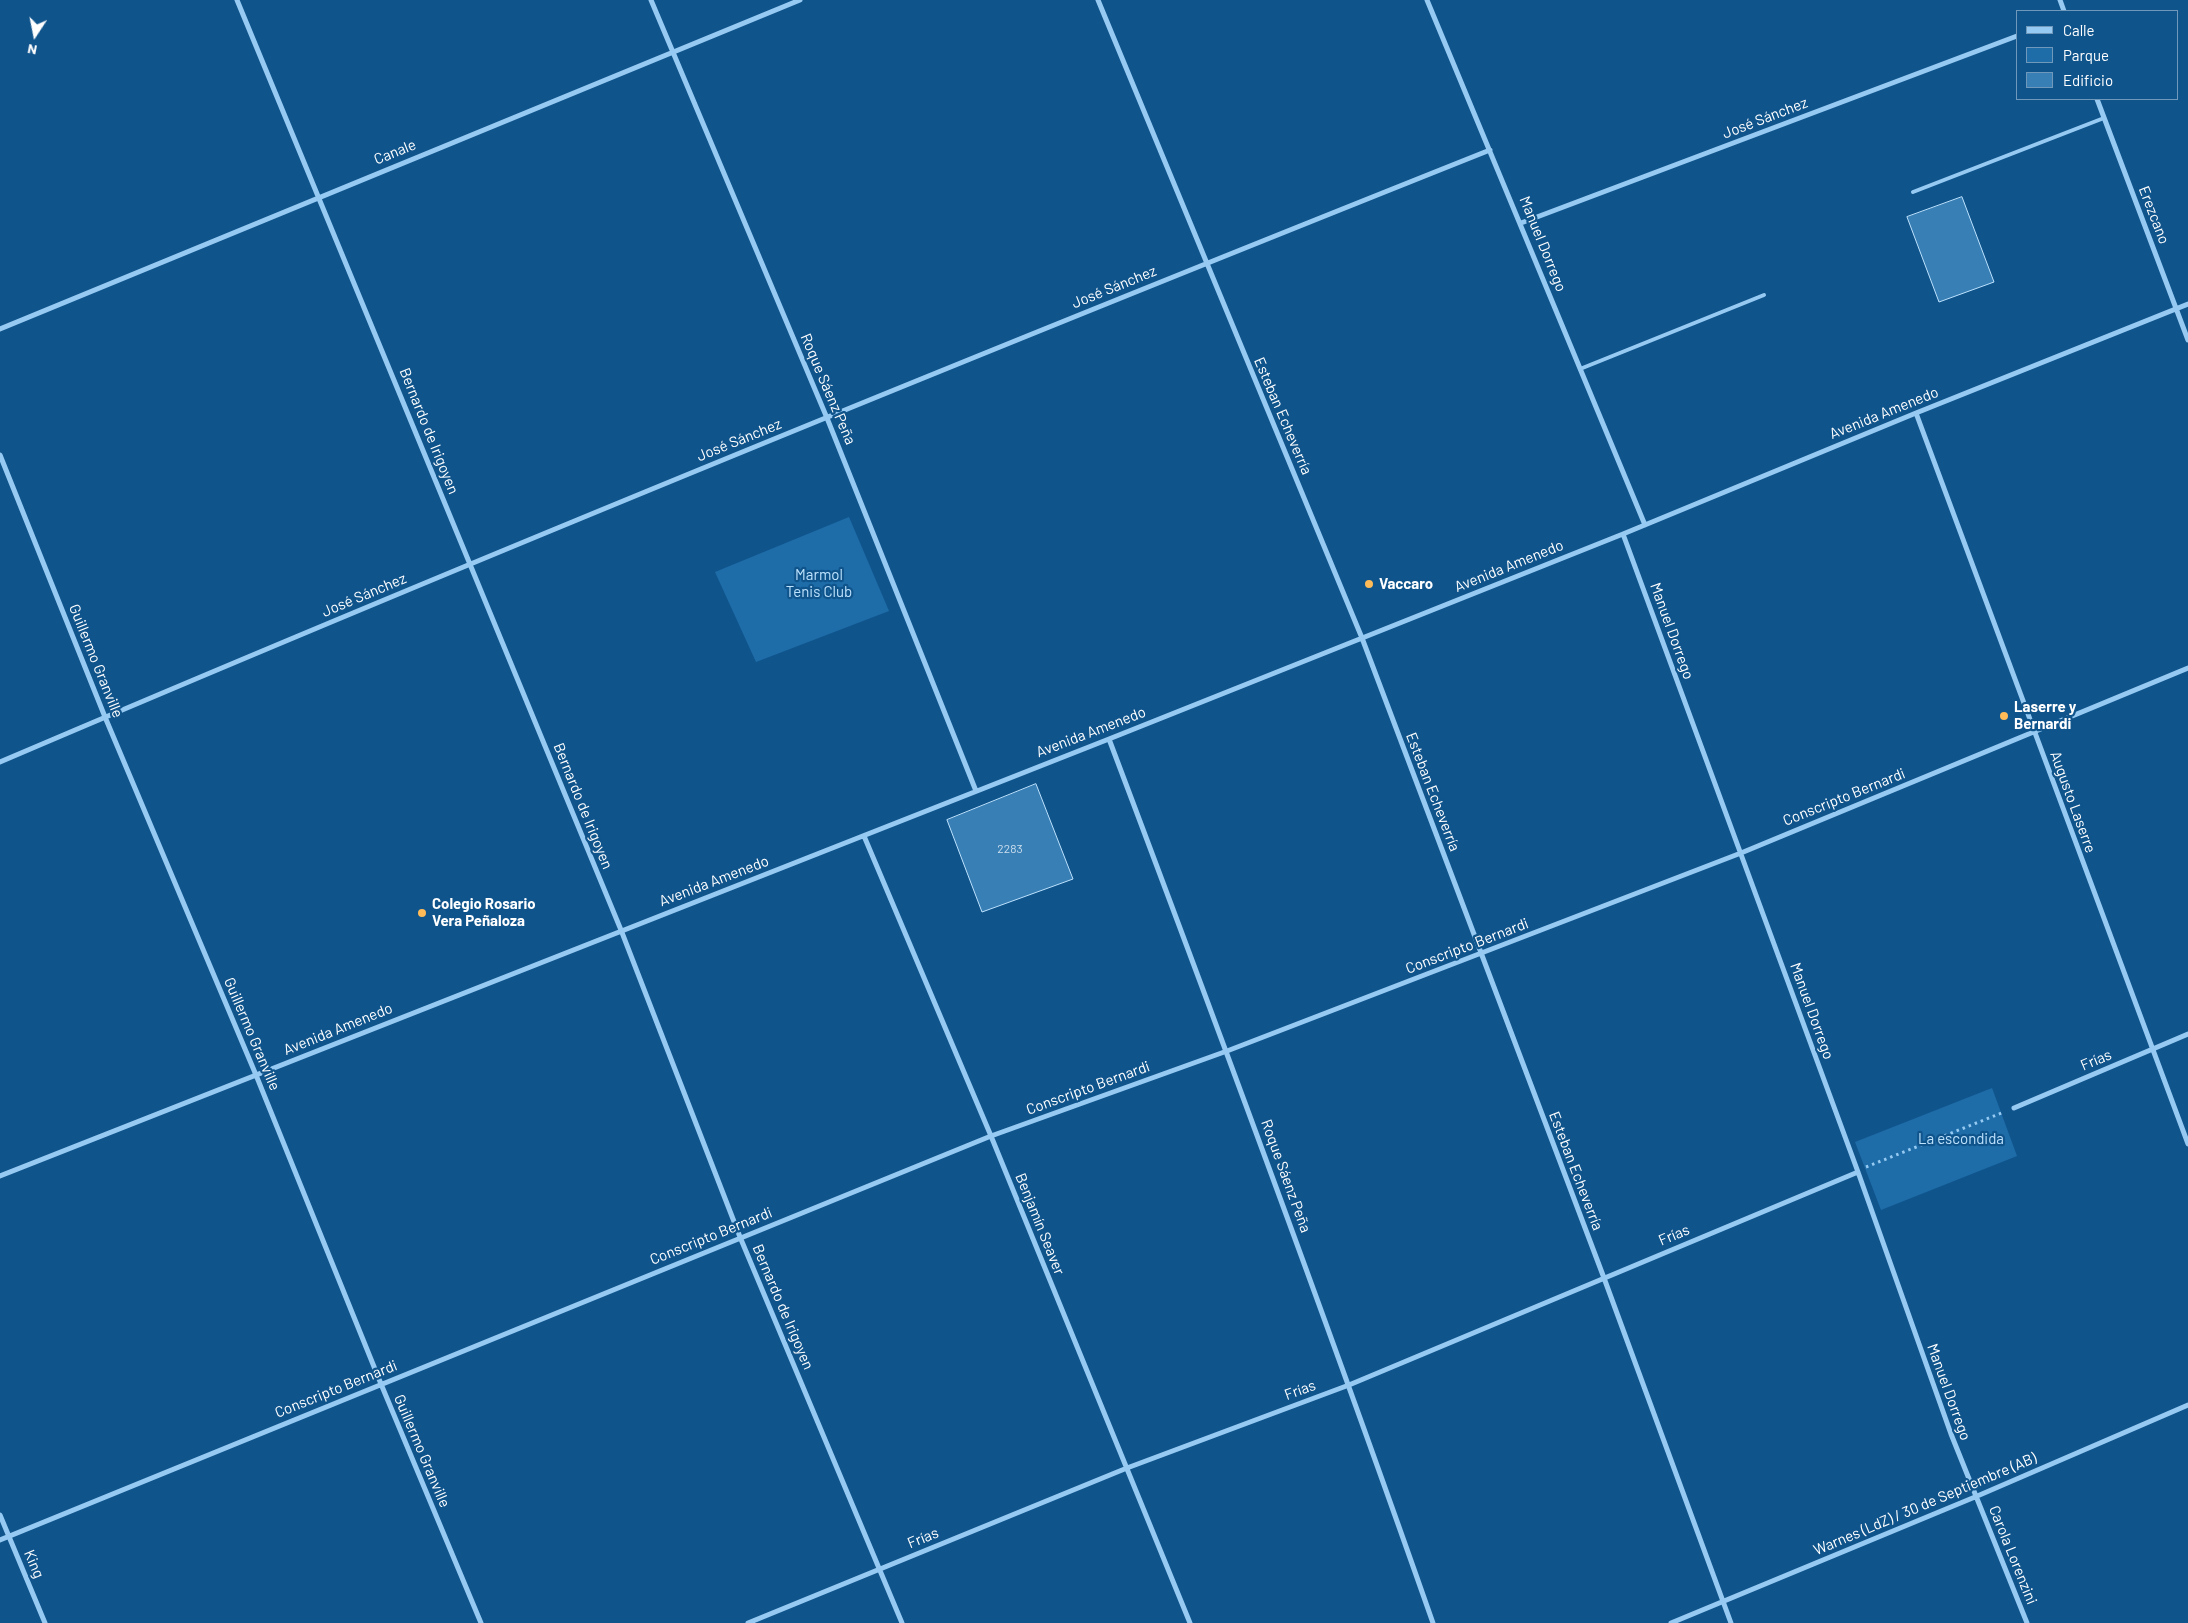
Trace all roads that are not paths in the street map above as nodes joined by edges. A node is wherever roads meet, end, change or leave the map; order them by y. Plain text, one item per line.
1 (237, 0) edge
2 (651, 0) edge
3 (800, 0) edge
4 (1098, 0) edge
5 (1427, 0) edge
6 (2016, 36) edge
7 (672, 54) junction
8 (2097, 100) edge
9 (2104, 118) junction
10 (1490, 150) junction
11 (1913, 192) dead end
12 (318, 197) junction
13 (1521, 222) junction
14 (1206, 263) junction
15 (1764, 296) dead end
16 (2188, 304) edge
17 (2176, 308) junction
18 (0, 329) edge
19 (2188, 340) edge
20 (1580, 369) junction
21 (1916, 413) junction
22 (827, 418) junction
23 (0, 455) edge
24 (1645, 525) junction
25 (1623, 534) junction
26 (470, 564) junction
27 (1362, 638) junction
28 (2188, 668) edge
29 (104, 717) junction
30 (2034, 732) junction
31 (1109, 739) junction
32 (0, 762) edge
33 (976, 790) junction
34 (864, 836) junction
35 (1741, 853) junction
36 (621, 930) junction
37 (1480, 954) junction
38 (2188, 1034) edge
39 (2151, 1049) junction
40 (1227, 1051) junction
41 (256, 1075) junction
42 (2014, 1108) road end
43 (991, 1136) junction
44 (2188, 1144) edge
45 (1858, 1172) junction
46 (0, 1176) edge
47 (740, 1238) junction
48 (1604, 1278) junction
49 (381, 1384) junction
50 (1349, 1385) junction
51 (2188, 1404) edge
52 (1127, 1468) junction
53 (1975, 1497) junction
54 (0, 1515) edge
55 (9, 1536) junction
56 (0, 1540) edge
57 (879, 1569) junction
58 (1724, 1602) junction
59 (45, 1623) edge
60 (481, 1623) edge
61 (748, 1623) edge
62 (902, 1623) edge
63 (1190, 1623) edge
64 (1433, 1623) edge
65 (1671, 1623) edge
66 (1731, 1623) edge
67 (2027, 1623) edge

1 - 12 street, Bernardo de Irigoyen
2 - 7 street, Roque Sáenz Peña
3 - 7 street, Canale
4 - 14 street, Esteban Echeverría
5 - 10 street, Manuel Dorrego
6 - 13 street, José Sánchez
7 - 12 street, Canale
7 - 22 street, Roque Sáenz Peña
8 - 9 street, Erezcano
9 - 11 lane
9 - 17 street, Erezcano
10 - 13 street, Manuel Dorrego
10 - 14 street, José Sánchez
12 - 18 street, Canale
12 - 26 street, Bernardo de Irigoyen
13 - 20 street, Manuel Dorrego
14 - 22 street, José Sánchez
14 - 27 street, Esteban Echeverría
15 - 20 lane
16 - 17 street, Avenida Amenedo
17 - 19 street, Erezcano
17 - 21 street, Avenida Amenedo
20 - 24 street, Manuel Dorrego
21 - 24 street, Avenida Amenedo
21 - 30 street, Augusto Laserre
22 - 26 street, José Sánchez
22 - 33 street, Roque Sáenz Peña
23 - 29 street, Guillermo Granville
24 - 25 street, Avenida Amenedo
25 - 27 street, Avenida Amenedo
25 - 35 street, Manuel Dorrego
26 - 29 street, José Sánchez
26 - 36 street, Bernardo de Irigoyen
27 - 31 street, Avenida Amenedo
27 - 37 street, Esteban Echeverría
28 - 30 street, Conscripto Bernardi
29 - 32 street, José Sánchez
29 - 41 street, Guillermo Granville
30 - 35 street, Conscripto Bernardi
30 - 39 street, Augusto Laserre
31 - 33 street, Avenida Amenedo
31 - 40 street, Roque Sáenz Peña
33 - 34 street, Avenida Amenedo
34 - 36 street, Avenida Amenedo
34 - 43 street, Benjamín Seaver
35 - 37 street, Conscripto Bernardi
35 - 45 street, Manuel Dorrego
36 - 41 street, Avenida Amenedo
36 - 47 street, Bernardo de Irigoyen
37 - 40 street, Conscripto Bernardi
37 - 48 street, Esteban Echeverría
38 - 39 street, Frías
39 - 42 street, Frías
39 - 44 street, Augusto Laserre
40 - 43 street, Conscripto Bernardi
40 - 50 street, Roque Sáenz Peña
41 - 46 street, Avenida Amenedo
41 - 49 street, Guillermo Granville
43 - 47 street, Conscripto Bernardi
43 - 52 street, Benjamín Seaver
45 - 48 street, Frías
45 - 53 street, Manuel Dorrego
47 - 49 street, Conscripto Bernardi
47 - 57 street, Bernardo de Irigoyen
48 - 50 street, Frías
48 - 58 street, Esteban Echeverría
49 - 55 street, Conscripto Bernardi
49 - 60 street, Guillermo Granville
50 - 52 street, Frías
50 - 64 street, Roque Sáenz Peña
51 - 53 street, Warnes (LdZ) / 30 de Septiembre (AB)
52 - 57 street, Frías
52 - 63 street, Benjamín Seaver
53 - 58 street, Warnes (LdZ) / 30 de Septiembre (AB)
53 - 67 street, Carola Lorenzini
54 - 55 street, King
55 - 56 street, Conscripto Bernardi
55 - 59 street, King
57 - 61 street, Frías
57 - 62 street, Bernardo de Irigoyen
58 - 65 street, Warnes (LdZ) / 30 de Septiembre (AB)
58 - 66 street, Esteban Echeverría

